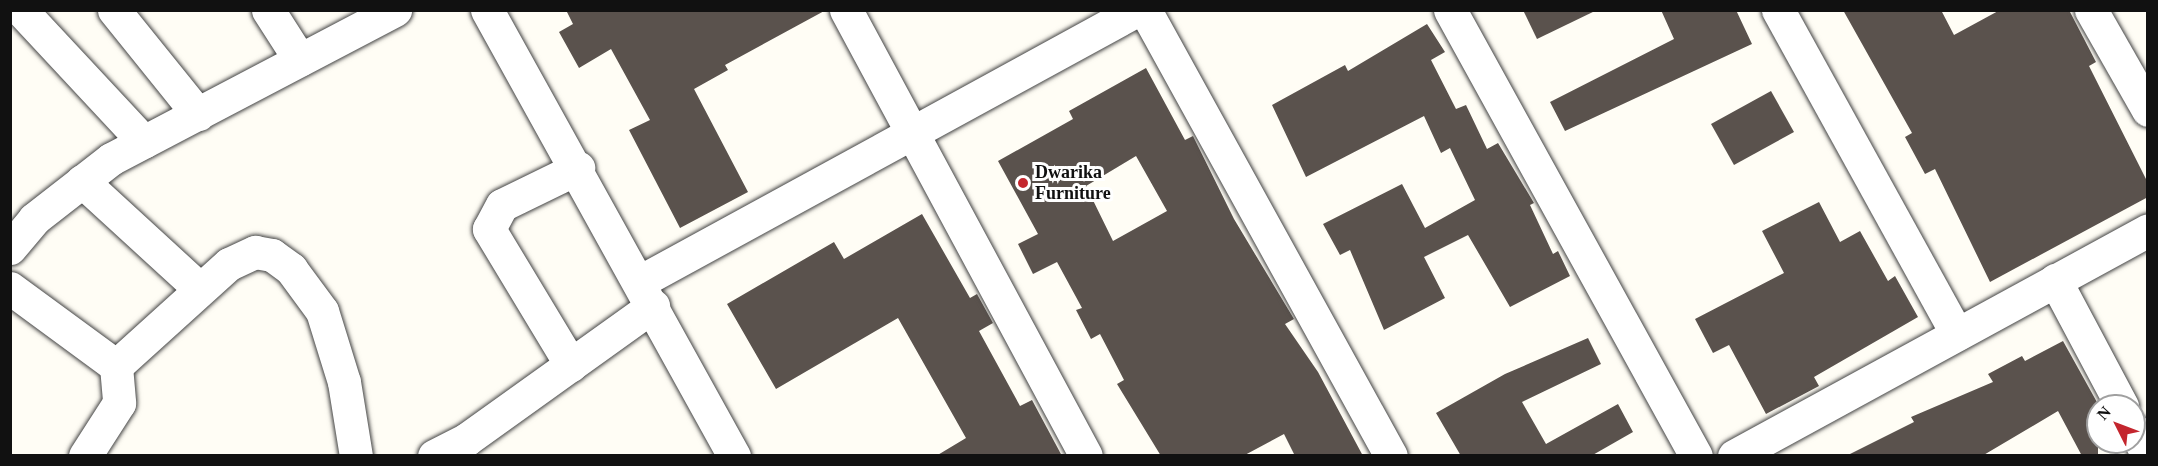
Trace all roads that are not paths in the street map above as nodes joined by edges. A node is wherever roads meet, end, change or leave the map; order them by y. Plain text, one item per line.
1 (21, 10) edge
2 (114, 10) edge
3 (268, 10) edge
4 (395, 10) edge
5 (487, 10) edge
6 (846, 10) edge
7 (1137, 10) edge
8 (1145, 10) edge
9 (1450, 10) edge
10 (1778, 10) edge
11 (2091, 10) edge
12 (300, 60) junction
13 (2148, 110) edge
14 (198, 114) junction
15 (913, 133) junction
16 (144, 142) junction
17 (578, 168) junction
18 (82, 181) junction
19 (2148, 230) edge
20 (10, 248) edge
21 (2055, 280) junction
22 (10, 288) edge
23 (200, 289) junction
24 (647, 294) junction
25 (1957, 334) junction
26 (571, 365) junction
27 (116, 366) junction
28 (2116, 394) edge
29 (85, 456) edge
30 (356, 456) edge
31 (434, 456) edge
32 (734, 456) edge
33 (1086, 456) edge
34 (1391, 456) edge
35 (1695, 456) edge
36 (1734, 456) edge

1 - 16 street
2 - 14 street
3 - 12 street
4 - 12 street
5 - 17 street
6 - 15 street
7 - 15 street
8 - 34 street
9 - 35 street
10 - 25 street
11 - 13 street
12 - 14 street
14 - 16 street
15 - 24 street
15 - 33 street
16 - 18 street
17 - 24 street
17 - 26 street
18 - 20 street
18 - 23 street
19 - 21 street
21 - 25 street
21 - 28 street
22 - 27 street
23 - 27 street
23 - 30 street
24 - 26 street
24 - 32 street
25 - 36 street
26 - 31 street
27 - 29 street

